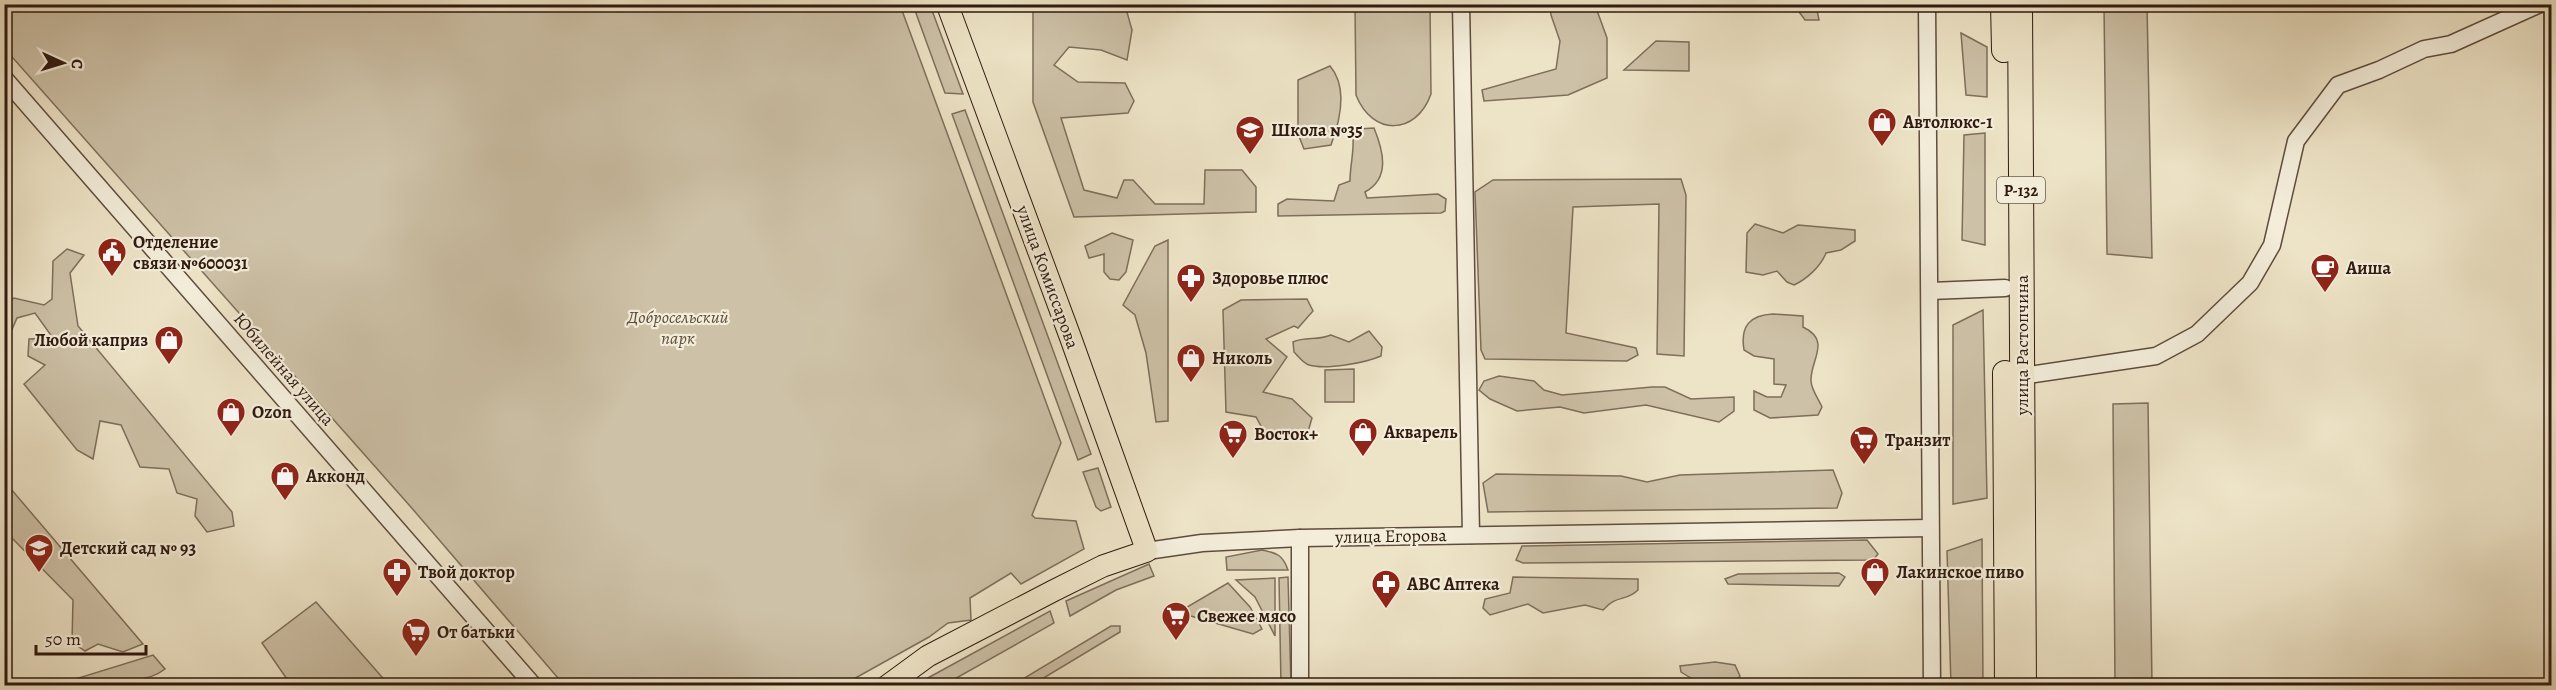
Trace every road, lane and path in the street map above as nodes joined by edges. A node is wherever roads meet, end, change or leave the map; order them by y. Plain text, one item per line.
1 (947, 4) edge
2 (1461, 4) edge
3 (1927, 4) edge
4 (2003, 4) edge
5 (2020, 4) edge
6 (2540, 4) edge
7 (4, 78) edge
8 (2005, 288) junction
9 (1930, 291) junction
10 (2022, 376) junction
11 (1930, 528) junction
12 (1471, 535) junction
13 (1300, 538) junction
14 (1146, 551) junction
15 (534, 686) edge
16 (887, 686) edge
17 (1300, 686) edge
18 (1932, 686) edge
19 (2007, 686) edge
20 (2024, 686) edge

1 - 14 main road, улица Комиссарова
2 - 12 street
3 - 9 street
4 - 8 highway, улица Растопчина / Р-132
5 - 10 highway, улица Растопчина / Р-132
6 - 10 street
7 - 15 street, Юбилейная улица
8 - 9 street, улица Растопчина
8 - 19 highway, улица Растопчина / Р-132
9 - 11 street
10 - 20 highway, улица Растопчина / Р-132
11 - 12 street, улица Егорова
11 - 18 street
12 - 13 street, улица Егорова
13 - 14 street, улица Егорова
13 - 17 street
14 - 16 main road, улица Егорова

